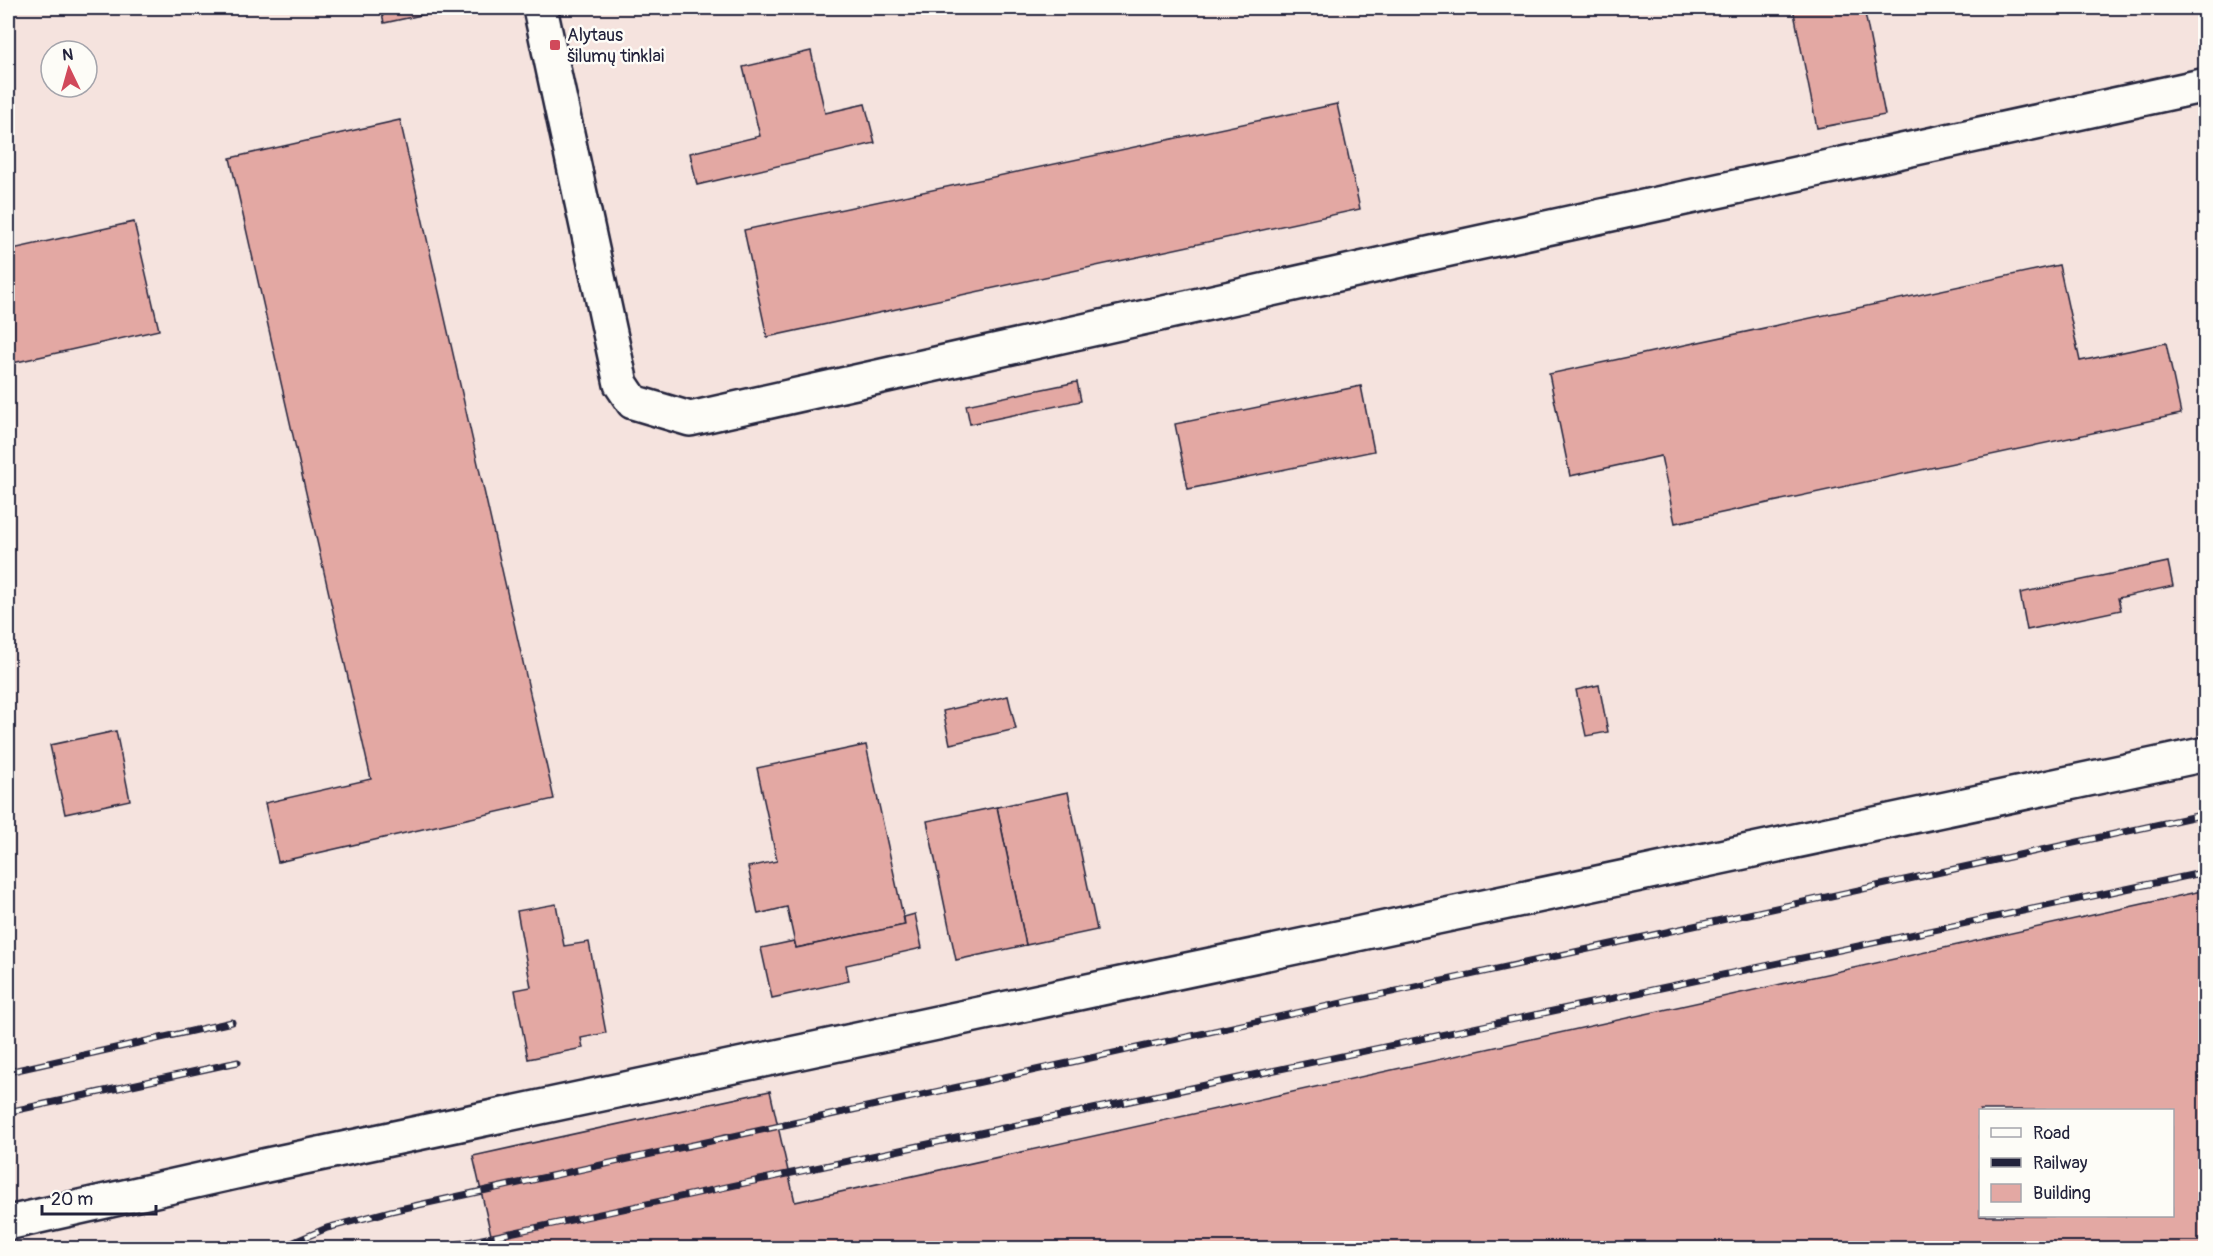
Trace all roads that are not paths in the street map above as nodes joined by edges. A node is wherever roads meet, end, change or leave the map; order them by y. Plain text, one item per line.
1 (540, 8) edge
2 (2205, 85) edge
3 (2205, 754) edge
4 (8, 1223) edge

1 - 2 street
3 - 4 street

